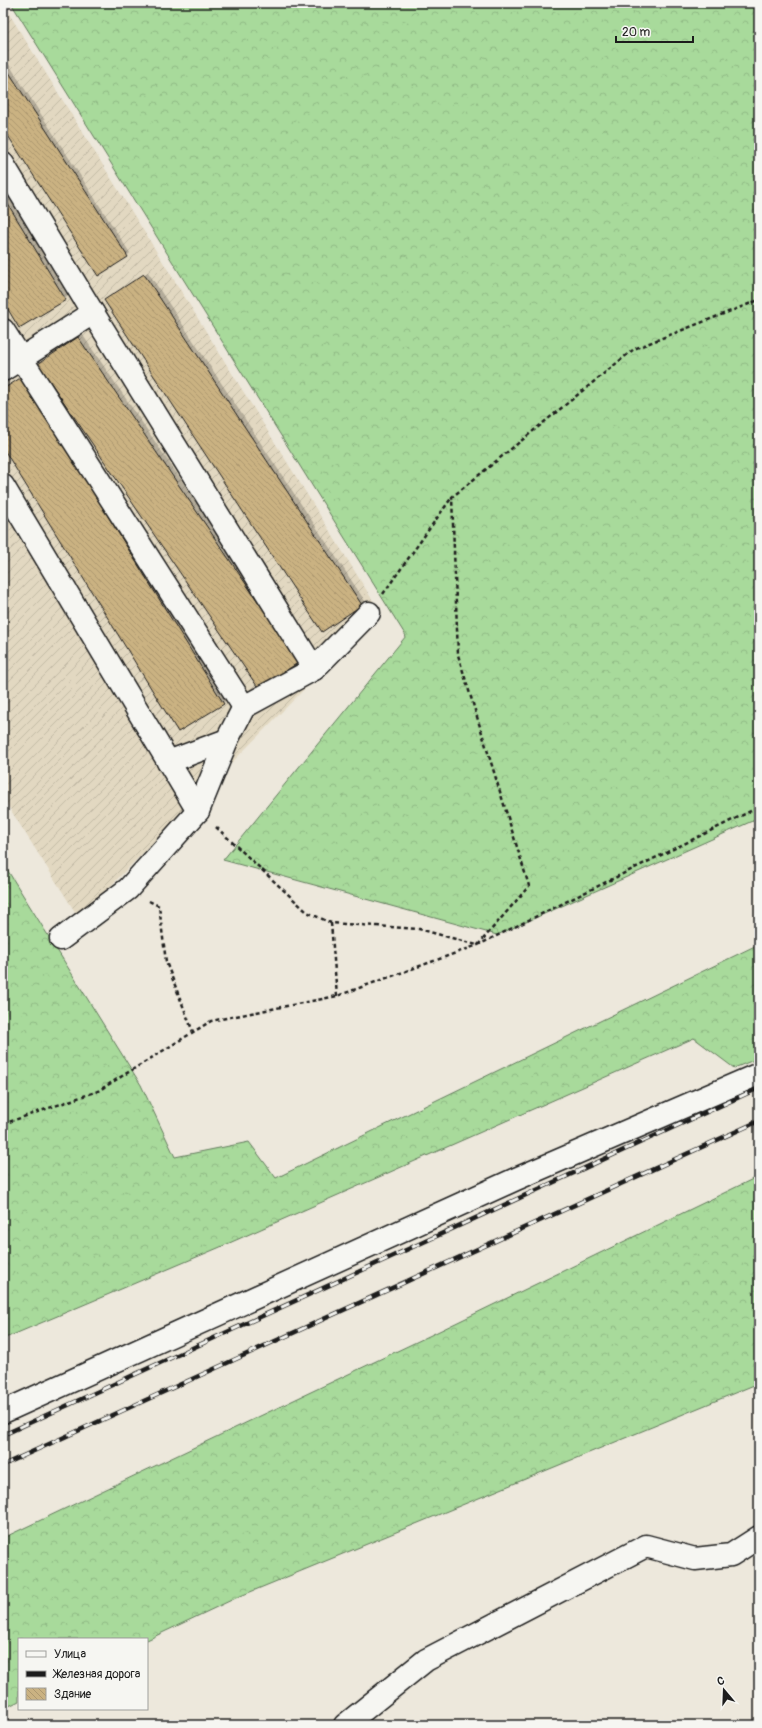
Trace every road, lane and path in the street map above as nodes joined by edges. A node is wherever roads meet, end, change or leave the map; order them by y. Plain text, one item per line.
1 (3, 164) edge
2 (759, 300) edge
3 (93, 313) junction
4 (3, 330) edge
5 (12, 364) edge
6 (3, 486) edge
7 (452, 497) junction
8 (369, 613) joint
9 (314, 668) junction
10 (244, 707) junction
11 (227, 740) junction
12 (168, 762) junction
13 (759, 807) edge
14 (198, 811) junction
15 (128, 889) junction
16 (331, 923) junction
17 (61, 939) dead end
18 (478, 945) junction
19 (337, 996) junction
20 (194, 1032) junction
21 (759, 1074) edge
22 (3, 1124) edge
23 (3, 1412) edge
24 (759, 1537) edge
25 (345, 1725) edge

1 - 3 lane
2 - 7 path
3 - 5 lane
3 - 9 lane
4 - 5 lane
5 - 10 lane
6 - 12 lane
7 - 8 path
7 - 18 path
8 - 9 lane
9 - 10 lane
10 - 11 lane
11 - 12 lane
11 - 14 lane
12 - 14 lane
13 - 18 path
14 - 15 lane
14 - 16 path
15 - 17 lane
15 - 20 path
16 - 18 path
16 - 19 path
18 - 19 path
19 - 20 path
20 - 22 path
21 - 23 lane
24 - 25 lane

